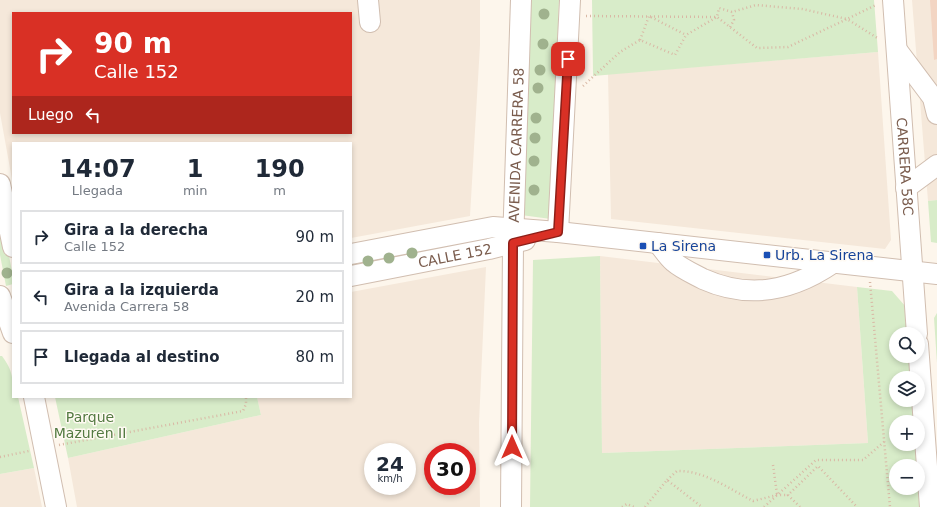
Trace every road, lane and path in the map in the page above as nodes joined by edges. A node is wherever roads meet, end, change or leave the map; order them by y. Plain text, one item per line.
1 (368, 0) edge
2 (521, 0) edge
3 (887, 2) edge
4 (570, 8) edge
5 (732, 12) junction
6 (649, 16) junction
7 (716, 17) junction
8 (847, 19) junction
9 (370, 22) dead end
10 (730, 27) junction
11 (686, 35) junction
12 (640, 40) junction
13 (897, 50) junction
14 (565, 103) junction
15 (937, 114) edge
16 (937, 165) edge
17 (0, 184) edge
18 (906, 188) junction
19 (558, 232) junction
20 (513, 236) junction
21 (12, 242) edge
22 (658, 243) junction
23 (352, 254) edge
24 (833, 263) junction
25 (913, 272) junction
26 (937, 274) edge
27 (869, 275) dead end
28 (352, 276) edge
29 (0, 296) edge
30 (8, 322) edge
31 (917, 327) edge
32 (12, 338) edge
33 (0, 340) edge
34 (919, 363) edge
35 (34, 398) edge
36 (246, 398) edge
37 (885, 441) junction
38 (45, 448) junction
39 (0, 457) edge
40 (816, 460) junction
41 (773, 465) dead end
42 (818, 466) junction
43 (667, 480) junction
44 (777, 495) junction
45 (788, 495) junction
46 (56, 507) edge
47 (511, 507) edge
48 (622, 507) edge
49 (634, 507) edge
50 (645, 507) edge
51 (702, 507) edge
52 (764, 507) edge
53 (800, 507) edge
54 (857, 507) edge
55 (890, 507) edge
56 (930, 507) edge

1 - 9 street
2 - 20 street, AVENIDA CARRERA 58
3 - 8 path
3 - 13 street, CARRERA 58C
4 - 6 path
4 - 14 street
5 - 7 path
5 - 8 path
5 - 10 path
6 - 7 path
6 - 11 path
6 - 12 path
7 - 10 path
7 - 11 path
8 - 10 path
8 - 13 path
11 - 12 path
12 - 14 path
13 - 15 street
13 - 18 street, CARRERA 58C
14 - 19 street
16 - 18 street
17 - 21 street
18 - 25 street, CARRERA 58C
19 - 20 street, CALLE 152
19 - 22 street, CALLE 152
20 - 23 street, CALLE 152
20 - 28 street, CALLE 152
20 - 47 street, AVENIDA CARRERA 58
22 - 24 street, CALLE 152
22 - 24 street
24 - 25 street, CALLE 152
25 - 26 street, CALLE 152
25 - 31 street, CARRERA 58C
27 - 37 path
29 - 30 street
32 - 33 street
34 - 56 street
35 - 38 street
36 - 38 path
37 - 40 path
37 - 55 path
38 - 39 path
38 - 46 street
40 - 42 path
40 - 44 path
41 - 44 path
42 - 45 path
42 - 54 path
43 - 44 path
43 - 50 path
43 - 51 path
44 - 45 path
44 - 52 path
45 - 53 path
48 - 49 path

